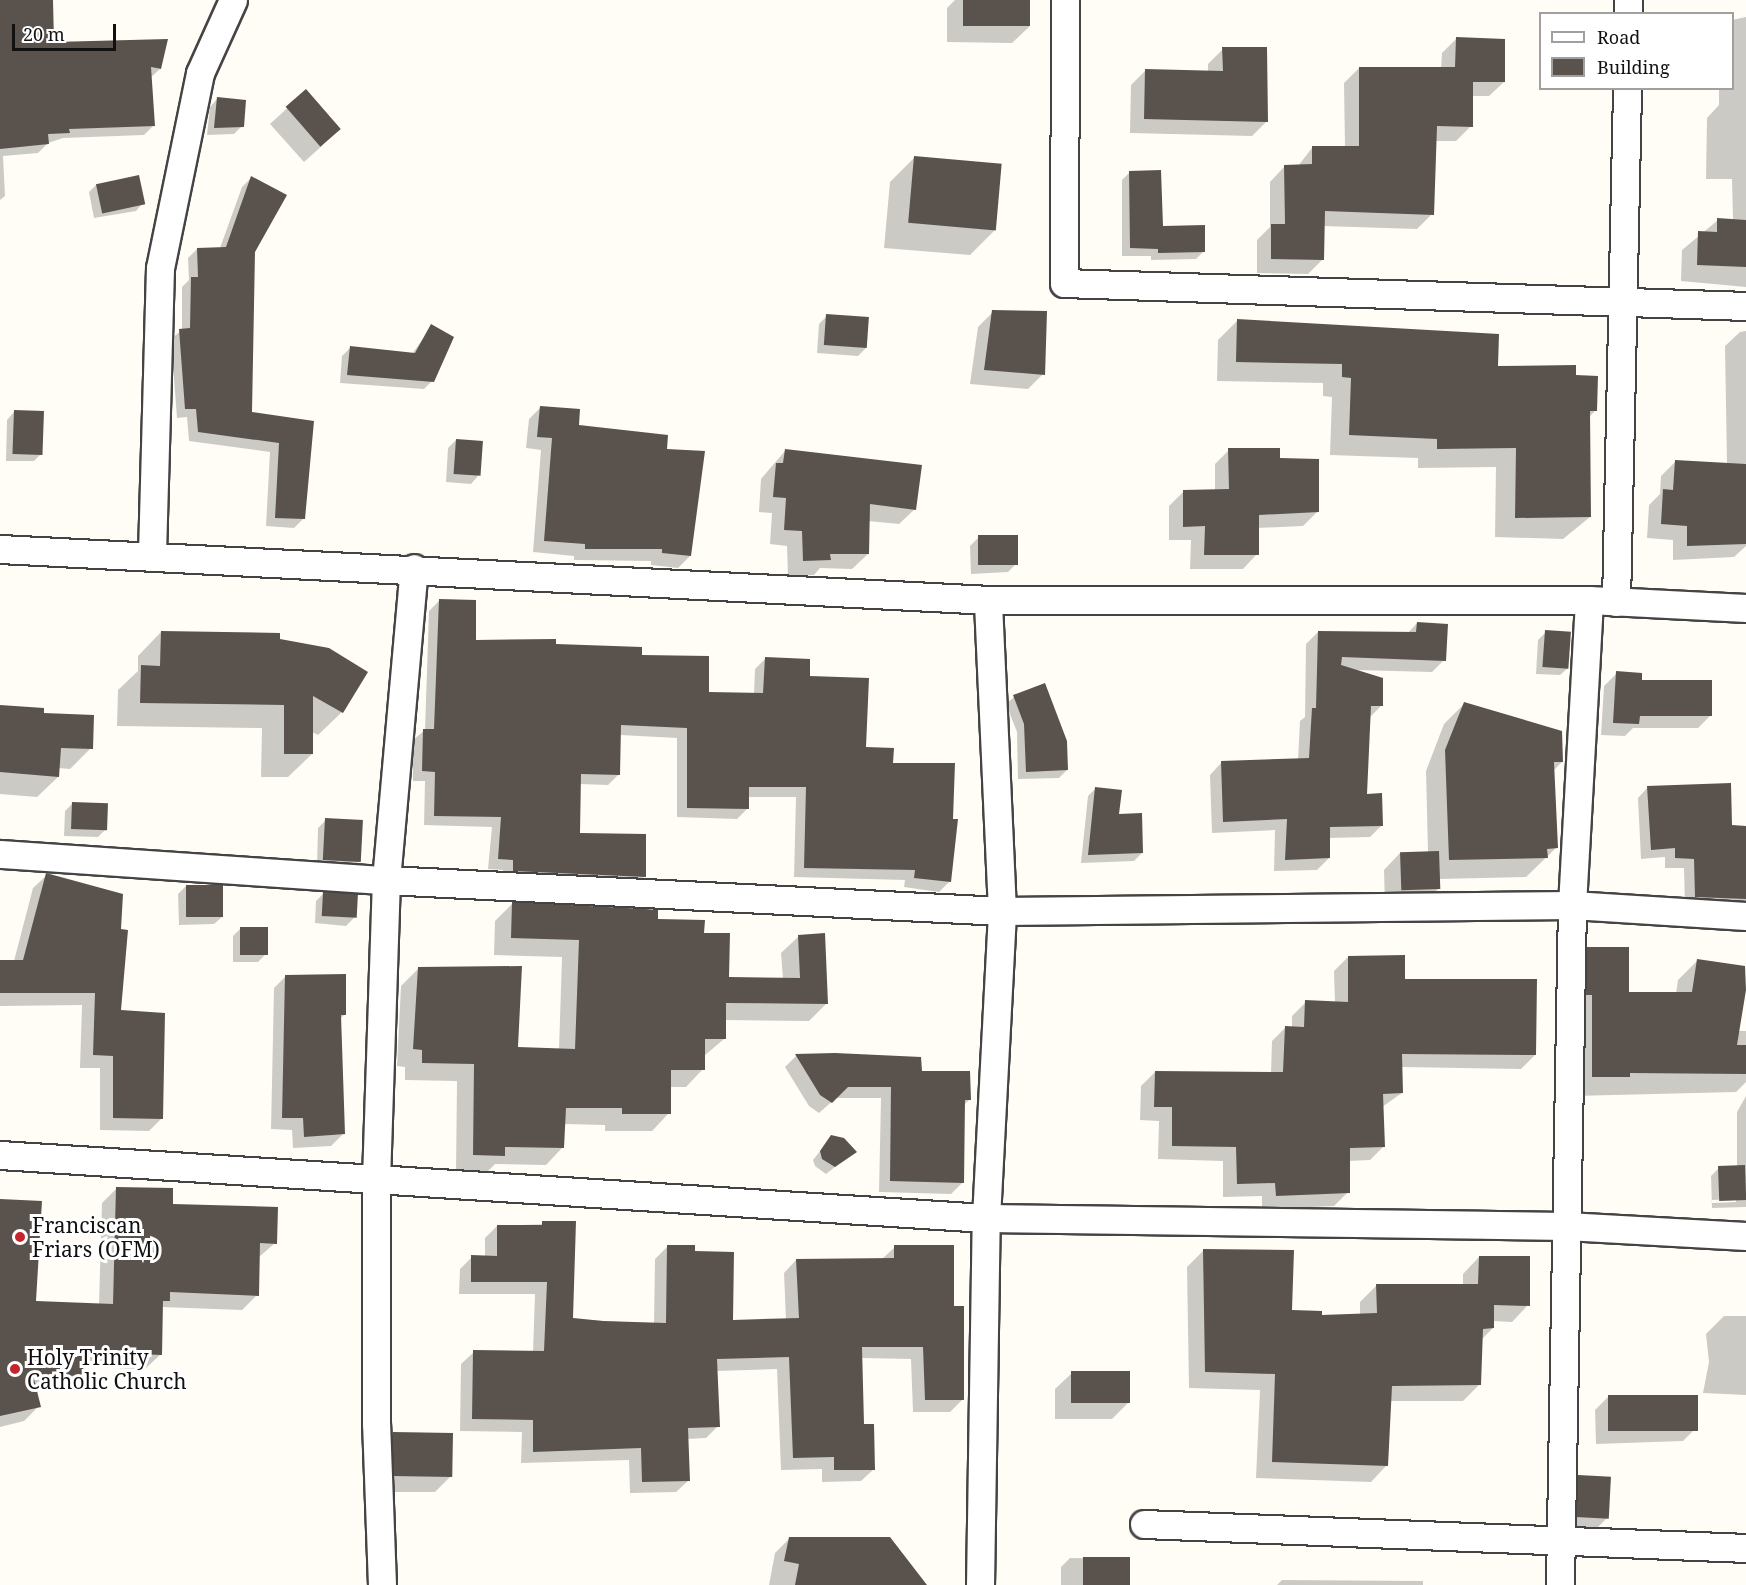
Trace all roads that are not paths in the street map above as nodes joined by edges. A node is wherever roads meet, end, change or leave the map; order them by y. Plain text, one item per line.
1 (233, 0) edge
2 (1065, 0) edge
3 (1627, 90) edge
4 (1624, 304) junction
5 (1746, 306) edge
6 (0, 549) edge
7 (152, 554) junction
8 (414, 568) junction
9 (988, 600) junction
10 (1589, 600) junction
11 (1616, 602) junction
12 (1746, 608) edge
13 (0, 854) edge
14 (386, 880) junction
15 (1572, 905) junction
16 (1002, 911) junction
17 (1746, 916) edge
18 (0, 1155) edge
19 (376, 1180) junction
20 (986, 1218) junction
21 (1566, 1226) junction
22 (1746, 1236) edge
23 (1144, 1524) dead end
24 (1560, 1538) junction
25 (1746, 1548) edge
26 (382, 1585) edge
27 (980, 1585) edge
28 (1560, 1585) edge

1 - 7 street
2 - 4 street
3 - 4 street
4 - 5 street
4 - 11 street
6 - 7 street
7 - 8 street
8 - 9 street
8 - 14 street
9 - 10 street
9 - 16 street
10 - 11 street
10 - 15 street
11 - 12 street
13 - 14 street
14 - 16 street
14 - 19 street
15 - 16 street
15 - 17 street
15 - 21 street
16 - 20 street
18 - 19 street
19 - 20 street
19 - 26 street
20 - 21 street
20 - 27 street
21 - 22 street
21 - 24 street
23 - 24 street
24 - 25 street
24 - 28 street

